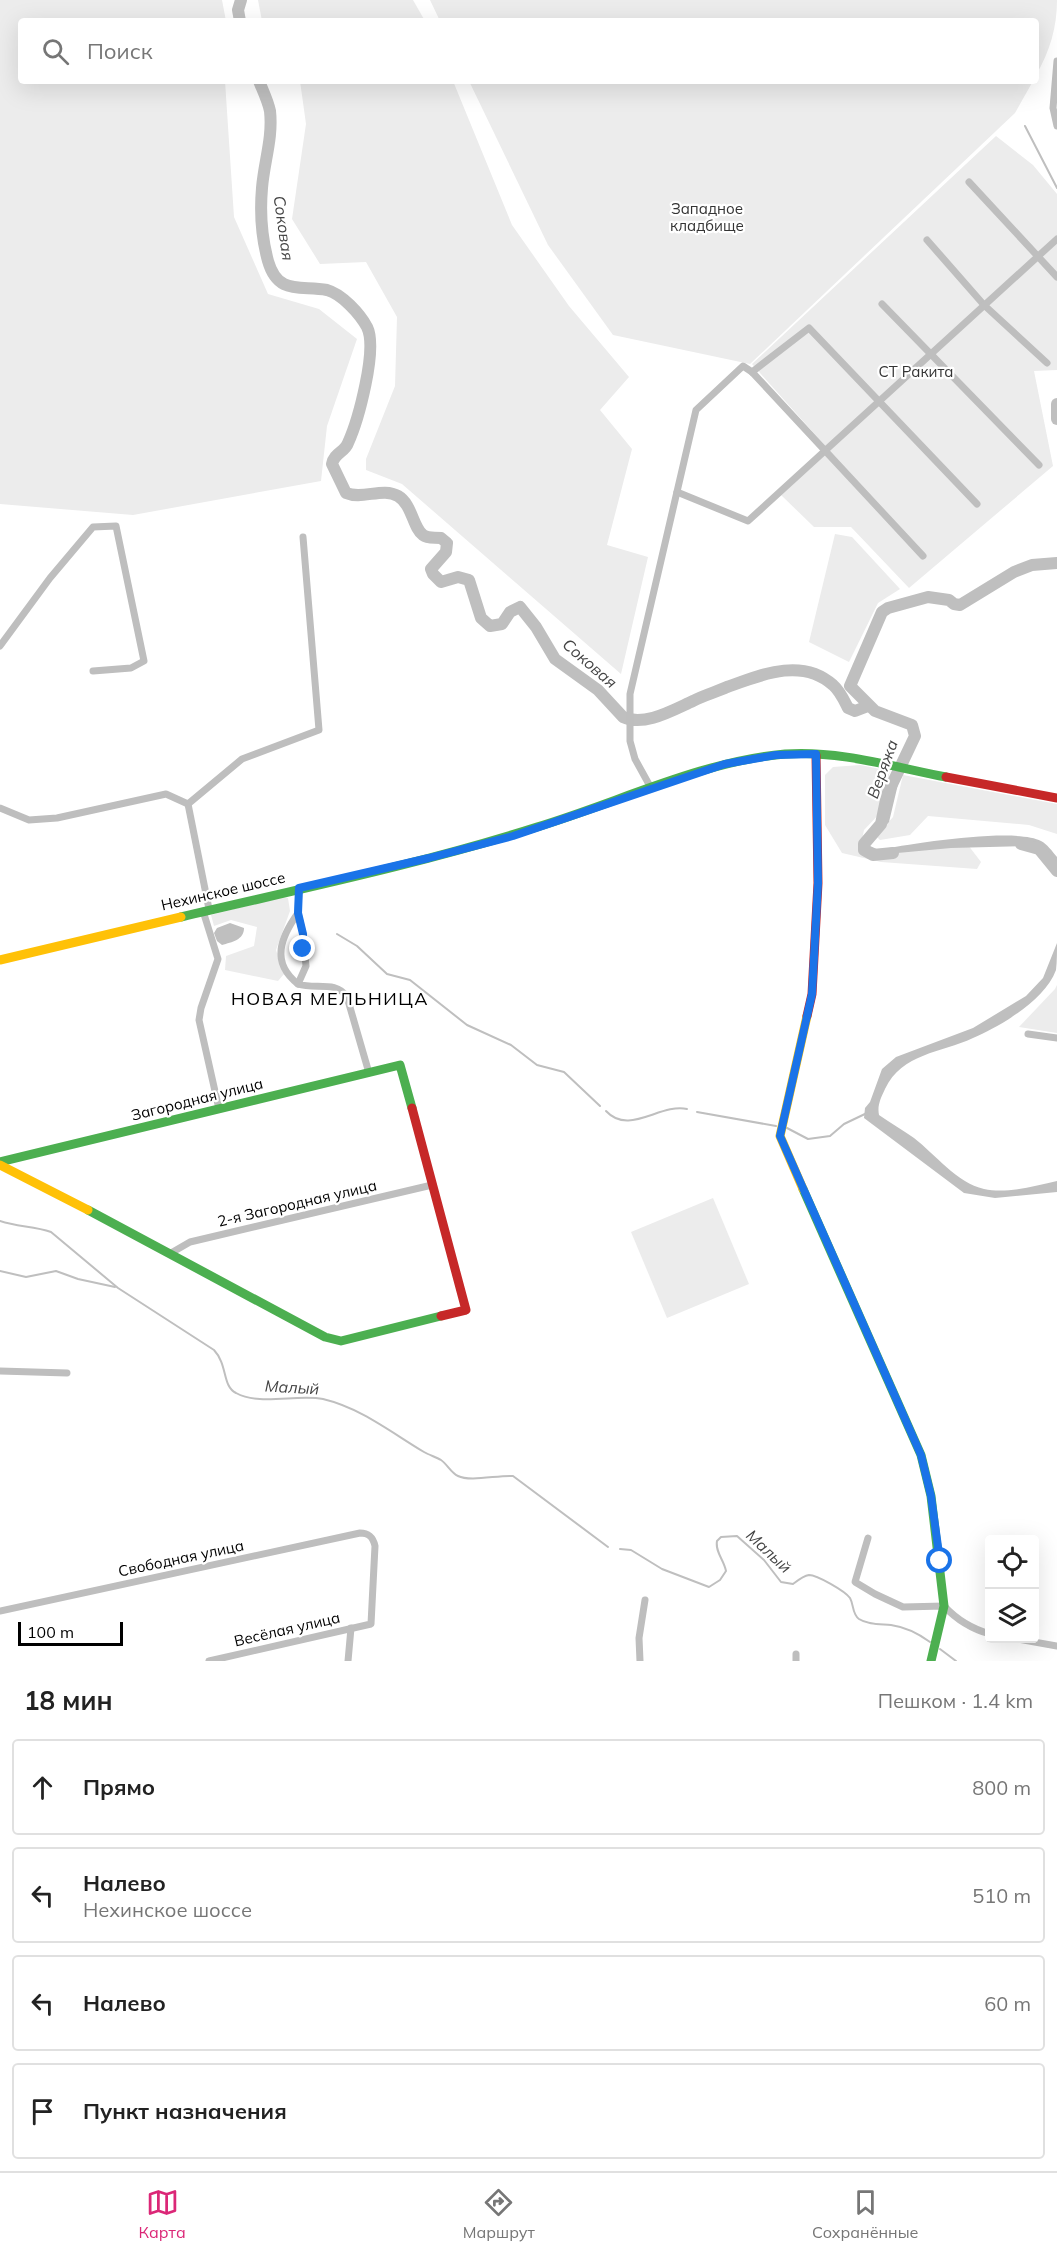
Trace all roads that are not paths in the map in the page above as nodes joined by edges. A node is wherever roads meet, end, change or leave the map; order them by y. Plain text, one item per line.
1 (1057, 61) edge
2 (1055, 109) edge
3 (1057, 126) edge
4 (969, 182) dead end
5 (1057, 239) edge
6 (927, 240) dead end
7 (1038, 257) junction
8 (1057, 277) edge
9 (882, 304) dead end
10 (984, 305) junction
11 (931, 354) junction
12 (1047, 363) dead end
13 (752, 372) junction
14 (878, 402) junction
15 (824, 451) junction
16 (1039, 465) dead end
17 (677, 492) junction
18 (977, 504) dead end
19 (303, 537) dead end
20 (924, 556) dead end
21 (0, 646) edge
22 (93, 671) dead end
23 (816, 754) junction
24 (651, 788) junction
25 (1057, 798) edge
26 (188, 804) junction
27 (0, 807) edge
28 (299, 888) junction
29 (206, 910) junction
30 (298, 913) junction
31 (0, 960) edge
32 (298, 984) junction
33 (1028, 1034) dead end
34 (1057, 1038) edge
35 (369, 1073) junction
36 (219, 1109) junction
37 (0, 1164) edge
38 (432, 1185) junction
39 (171, 1253) junction
40 (0, 1371) edge
41 (67, 1373) dead end
42 (868, 1538) dead end
43 (645, 1600) dead end
44 (944, 1606) junction
45 (0, 1611) edge
46 (371, 1624) joint
47 (351, 1628) junction
48 (985, 1632) edge
49 (1039, 1643) edge
50 (1057, 1646) edge
51 (208, 1661) edge
52 (348, 1661) edge
53 (640, 1661) edge
54 (931, 1661) edge

1 - 2 street
2 - 3 street
4 - 7 street
5 - 7 street
6 - 10 street
7 - 8 street
7 - 10 street
9 - 11 street
10 - 11 street
10 - 12 street
11 - 14 street
11 - 16 street
13 - 14 street
13 - 15 street
13 - 17 street
14 - 15 street
14 - 18 street
15 - 17 street
15 - 20 street
17 - 24 street
19 - 26 street
21 - 22 street
23 - 24 street, Нехинское шоссе
23 - 25 street, Нехинское шоссе
23 - 44 street
24 - 28 street, Нехинское шоссе
26 - 27 street
26 - 29 street
28 - 29 street, Нехинское шоссе
28 - 30 street
29 - 31 street, Нехинское шоссе
29 - 36 street
30 - 32 street
30 - 32 street
32 - 35 street
33 - 34 street
35 - 36 street, Загородная улица
35 - 38 street, Загородная улица
36 - 37 street, Загородная улица
37 - 39 street
38 - 39 street, 2-я Загородная улица
38 - 39 street
40 - 41 street
42 - 44 street
43 - 53 street
44 - 48 street
44 - 54 street
45 - 46 street, Свободная улица
46 - 47 street, Весёлая улица
47 - 51 street, Весёлая улица
47 - 52 street
49 - 50 street

